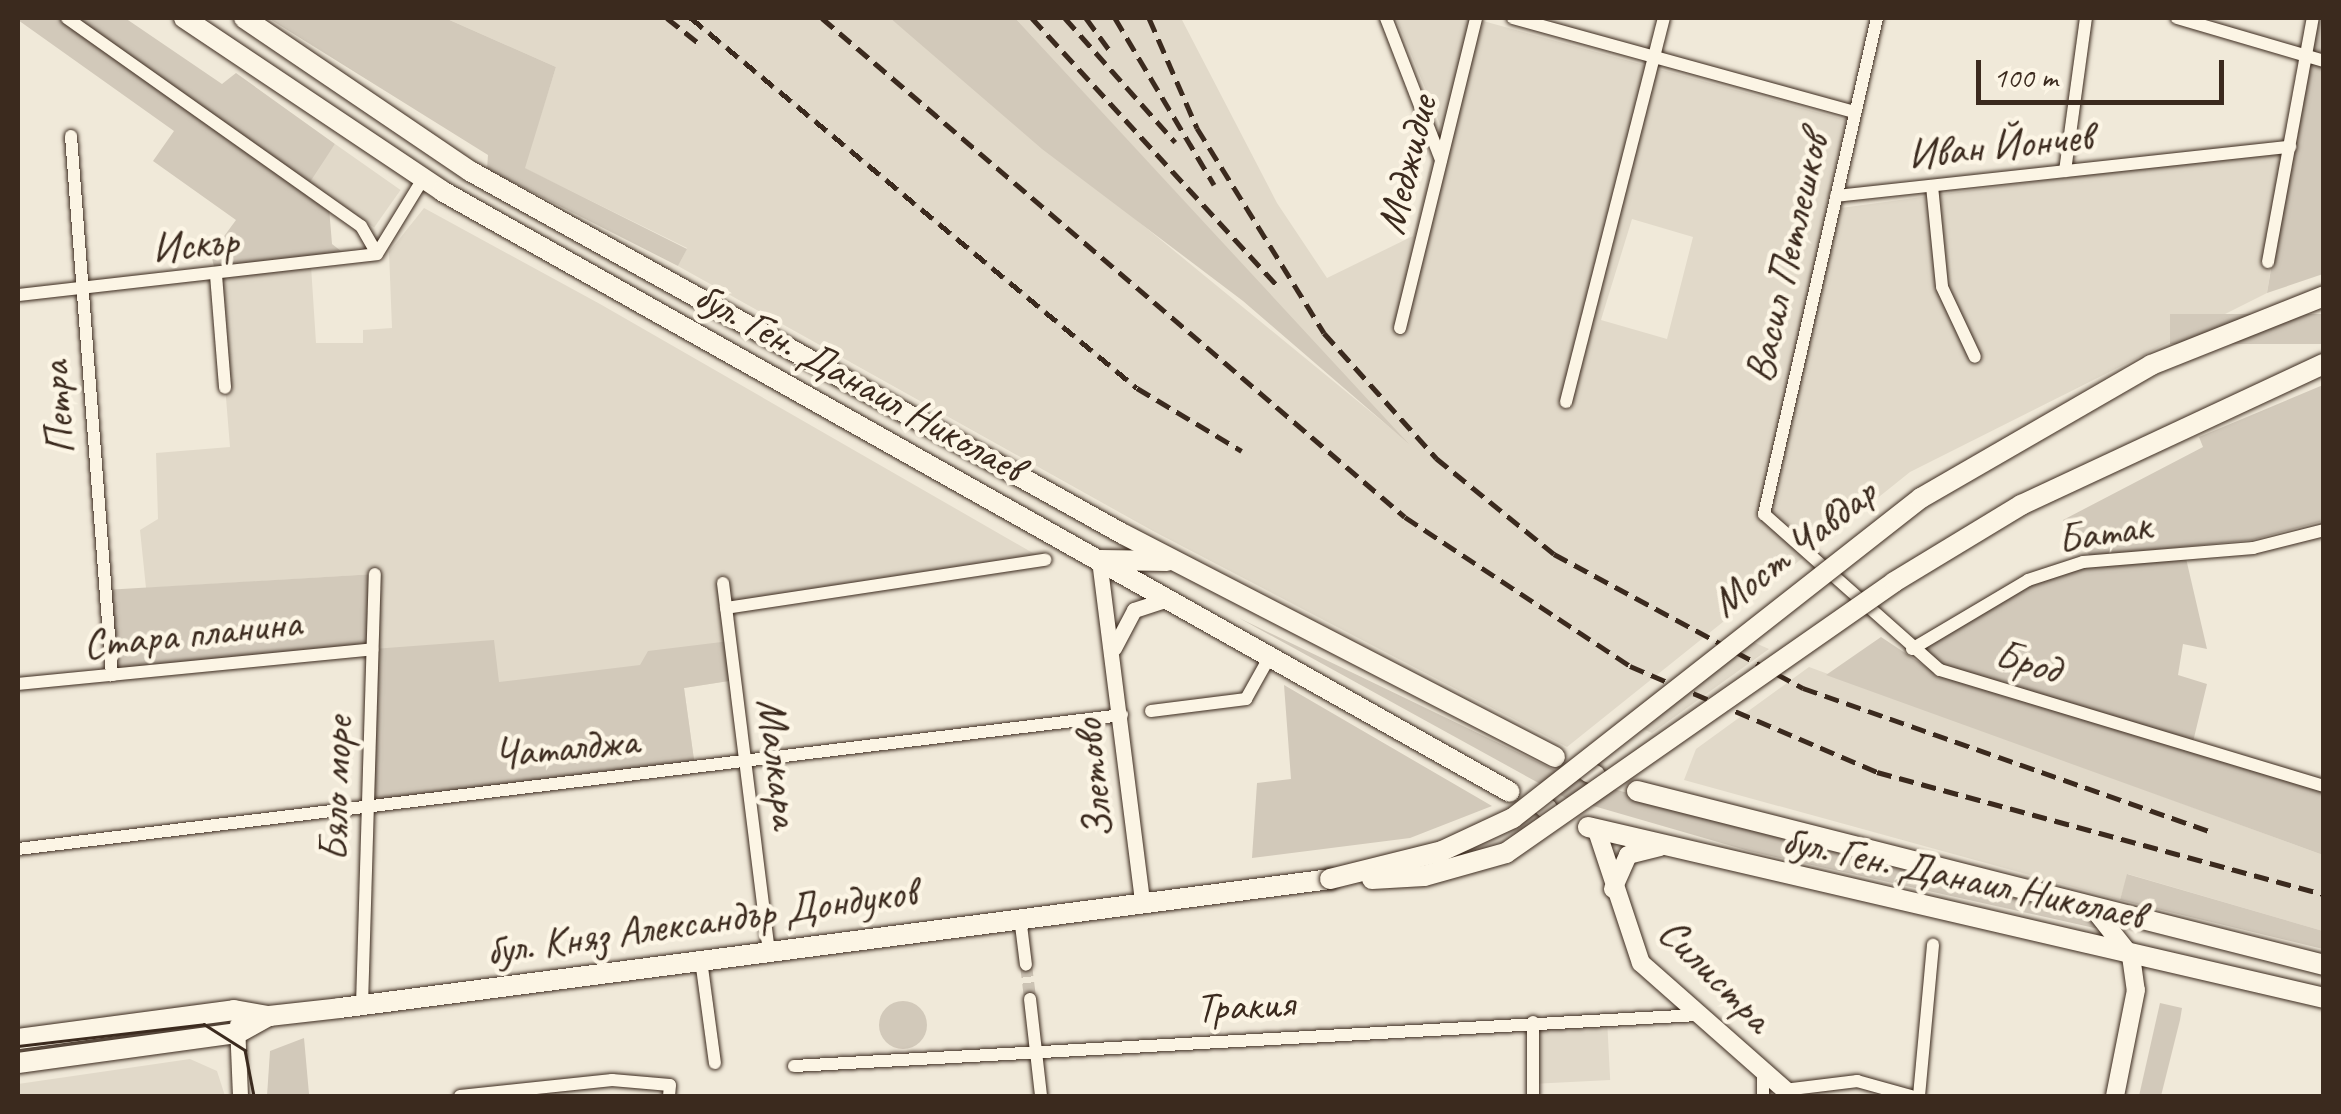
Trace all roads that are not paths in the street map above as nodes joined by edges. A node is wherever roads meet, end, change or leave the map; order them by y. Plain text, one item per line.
1 (66, 18) edge
2 (184, 18) edge
3 (244, 18) edge
4 (1386, 18) edge
5 (1476, 18) edge
6 (1513, 18) edge
7 (1664, 18) edge
8 (1877, 18) edge
9 (2086, 18) edge
10 (2177, 18) edge
11 (2312, 18) edge
12 (2306, 56) junction
13 (1653, 57) junction
14 (2324, 61) edge
15 (1854, 112) junction
16 (71, 136) dead end
17 (2290, 147) junction
18 (1442, 162) junction
19 (2065, 171) junction
20 (423, 179) junction
21 (1932, 186) junction
22 (1836, 196) junction
23 (377, 254) junction
24 (2268, 262) dead end
25 (216, 275) junction
26 (82, 289) junction
27 (18, 295) edge
28 (2324, 296) edge
29 (1400, 328) dead end
30 (1975, 358) dead end
31 (2324, 364) edge
32 (225, 388) dead end
33 (1566, 402) dead end
34 (1764, 514) joint
35 (1115, 529) junction
36 (2324, 530) edge
37 (1044, 560) dead end
38 (1099, 560) junction
39 (1174, 561) junction
40 (375, 574) dead end
41 (723, 583) dead end
42 (1168, 599) junction
43 (726, 608) junction
44 (1114, 648) junction
45 (372, 649) junction
46 (1912, 649) junction
47 (1270, 656) junction
48 (112, 674) junction
49 (18, 684) edge
50 (1151, 711) dead end
51 (1122, 715) junction
52 (1555, 757) dead end
53 (745, 761) junction
54 (2324, 786) edge
55 (1638, 791) dead end
56 (1510, 792) dead end
57 (368, 802) junction
58 (1593, 829) joint
59 (1660, 846) junction
60 (18, 849) edge
61 (1330, 879) junction
62 (1613, 889) junction
63 (1142, 902) junction
64 (2092, 907) junction
65 (1020, 916) junction
66 (1933, 945) dead end
67 (769, 950) junction
68 (2131, 956) junction
69 (701, 960) junction
70 (1026, 965) tunnel mouth
71 (2324, 966) edge
72 (2324, 998) edge
73 (1030, 999) tunnel mouth
74 (362, 1005) junction
75 (234, 1010) junction
76 (1699, 1015) junction
77 (269, 1016) junction
78 (1533, 1022) junction
79 (238, 1034) junction
80 (18, 1039) edge
81 (1037, 1051) junction
82 (715, 1062) dead end
83 (18, 1063) edge
84 (794, 1066) dead end
85 (1763, 1072) junction
86 (563, 1092) edge
87 (1788, 1093) edge
88 (240, 1096) edge
89 (460, 1096) edge
90 (670, 1096) edge
91 (1041, 1096) edge
92 (1533, 1096) edge
93 (1763, 1096) edge
94 (1911, 1096) edge
95 (1919, 1096) edge
96 (2114, 1096) edge

1 - 23 street
2 - 20 main road, бул. Ген. Данаил Николаев
3 - 35 main road, бул. Ген. Данаил Николаев
4 - 18 street
5 - 18 street, Меджидие
6 - 13 street, Иван Йончев
7 - 13 street
8 - 15 street, Васил Петлешков
9 - 19 street
10 - 12 street
11 - 12 street
12 - 14 street
12 - 17 street
13 - 15 street, Иван Йончев
13 - 33 street
15 - 22 street, Васил Петлешков
16 - 26 street, Петра
17 - 19 street, Иван Йончев
17 - 24 street
18 - 29 street, Меджидие
19 - 21 street, Иван Йончев
20 - 23 street
20 - 38 main road, бул. Ген. Данаил Николаев
21 - 22 street, Иван Йончев
21 - 30 street
22 - 34 street, Васил Петлешков
23 - 25 street, Искър
25 - 26 street, Искър
25 - 32 street
26 - 27 street, Искър
26 - 48 street, Петра
28 - 61 main road, Мост Чавдар, bridge
31 - 61 main road, Мост Чавдар, bridge
34 - 46 street, Брод
35 - 38 main road
35 - 39 main road, бул. Ген. Данаил Николаев
36 - 46 street, Батак
37 - 43 street
38 - 39 main road
38 - 42 main road, бул. Ген. Данаил Николаев
38 - 44 street, Злетово
39 - 52 main road, бул. Ген. Данаил Николаев
40 - 45 street, Бяло море
41 - 43 street, Малкара
42 - 44 street
42 - 47 main road, бул. Ген. Данаил Николаев
43 - 53 street, Малкара
44 - 51 street, Злетово
45 - 48 street, Стара планина
45 - 57 street, Бяло море
46 - 54 street, Брод
47 - 50 street
47 - 56 main road, бул. Ген. Данаил Николаев
48 - 49 street, Стара планина
51 - 53 street, Чаталджа
51 - 63 street, Злетово
53 - 57 street, Чаталджа
53 - 67 street, Малкара
55 - 64 main road, бул. Ген. Данаил Николаев
57 - 60 street, Чаталджа
57 - 74 street, Бяло море
58 - 59 main road, бул. Ген. Данаил Николаев
58 - 62 main road, Силистра
59 - 62 main road, Силистра
59 - 68 main road, бул. Ген. Данаил Николаев
61 - 63 main road, Мост Чавдар
62 - 76 main road, Силистра
63 - 65 main road, бул. Княз Александър Дондуков
64 - 68 main road
64 - 71 main road, бул. Ген. Данаил Николаев
65 - 67 main road, бул. Княз Александър Дондуков
65 - 70 street
66 - 95 street
67 - 69 main road, бул. Княз Александър Дондуков
68 - 72 main road, бул. Ген. Данаил Николаев
68 - 96 main road
69 - 74 main road, бул. Княз Александър Дондуков
69 - 82 street
73 - 81 street
74 - 77 main road, бул. Княз Александър Дондуков
75 - 77 main road, бул. Княз Александър Дондуков
75 - 79 street
75 - 80 main road, бул. Княз Александър Дондуков
76 - 78 street, Тракия
76 - 85 main road, Силистра
77 - 79 main road, бул. Княз Александър Дондуков
78 - 81 street, Тракия
78 - 92 street
79 - 83 main road, бул. Княз Александър Дондуков
79 - 88 street
81 - 84 street, Тракия
81 - 91 street
85 - 87 main road, Силистра
85 - 93 street
86 - 89 street
86 - 90 street
87 - 94 street

